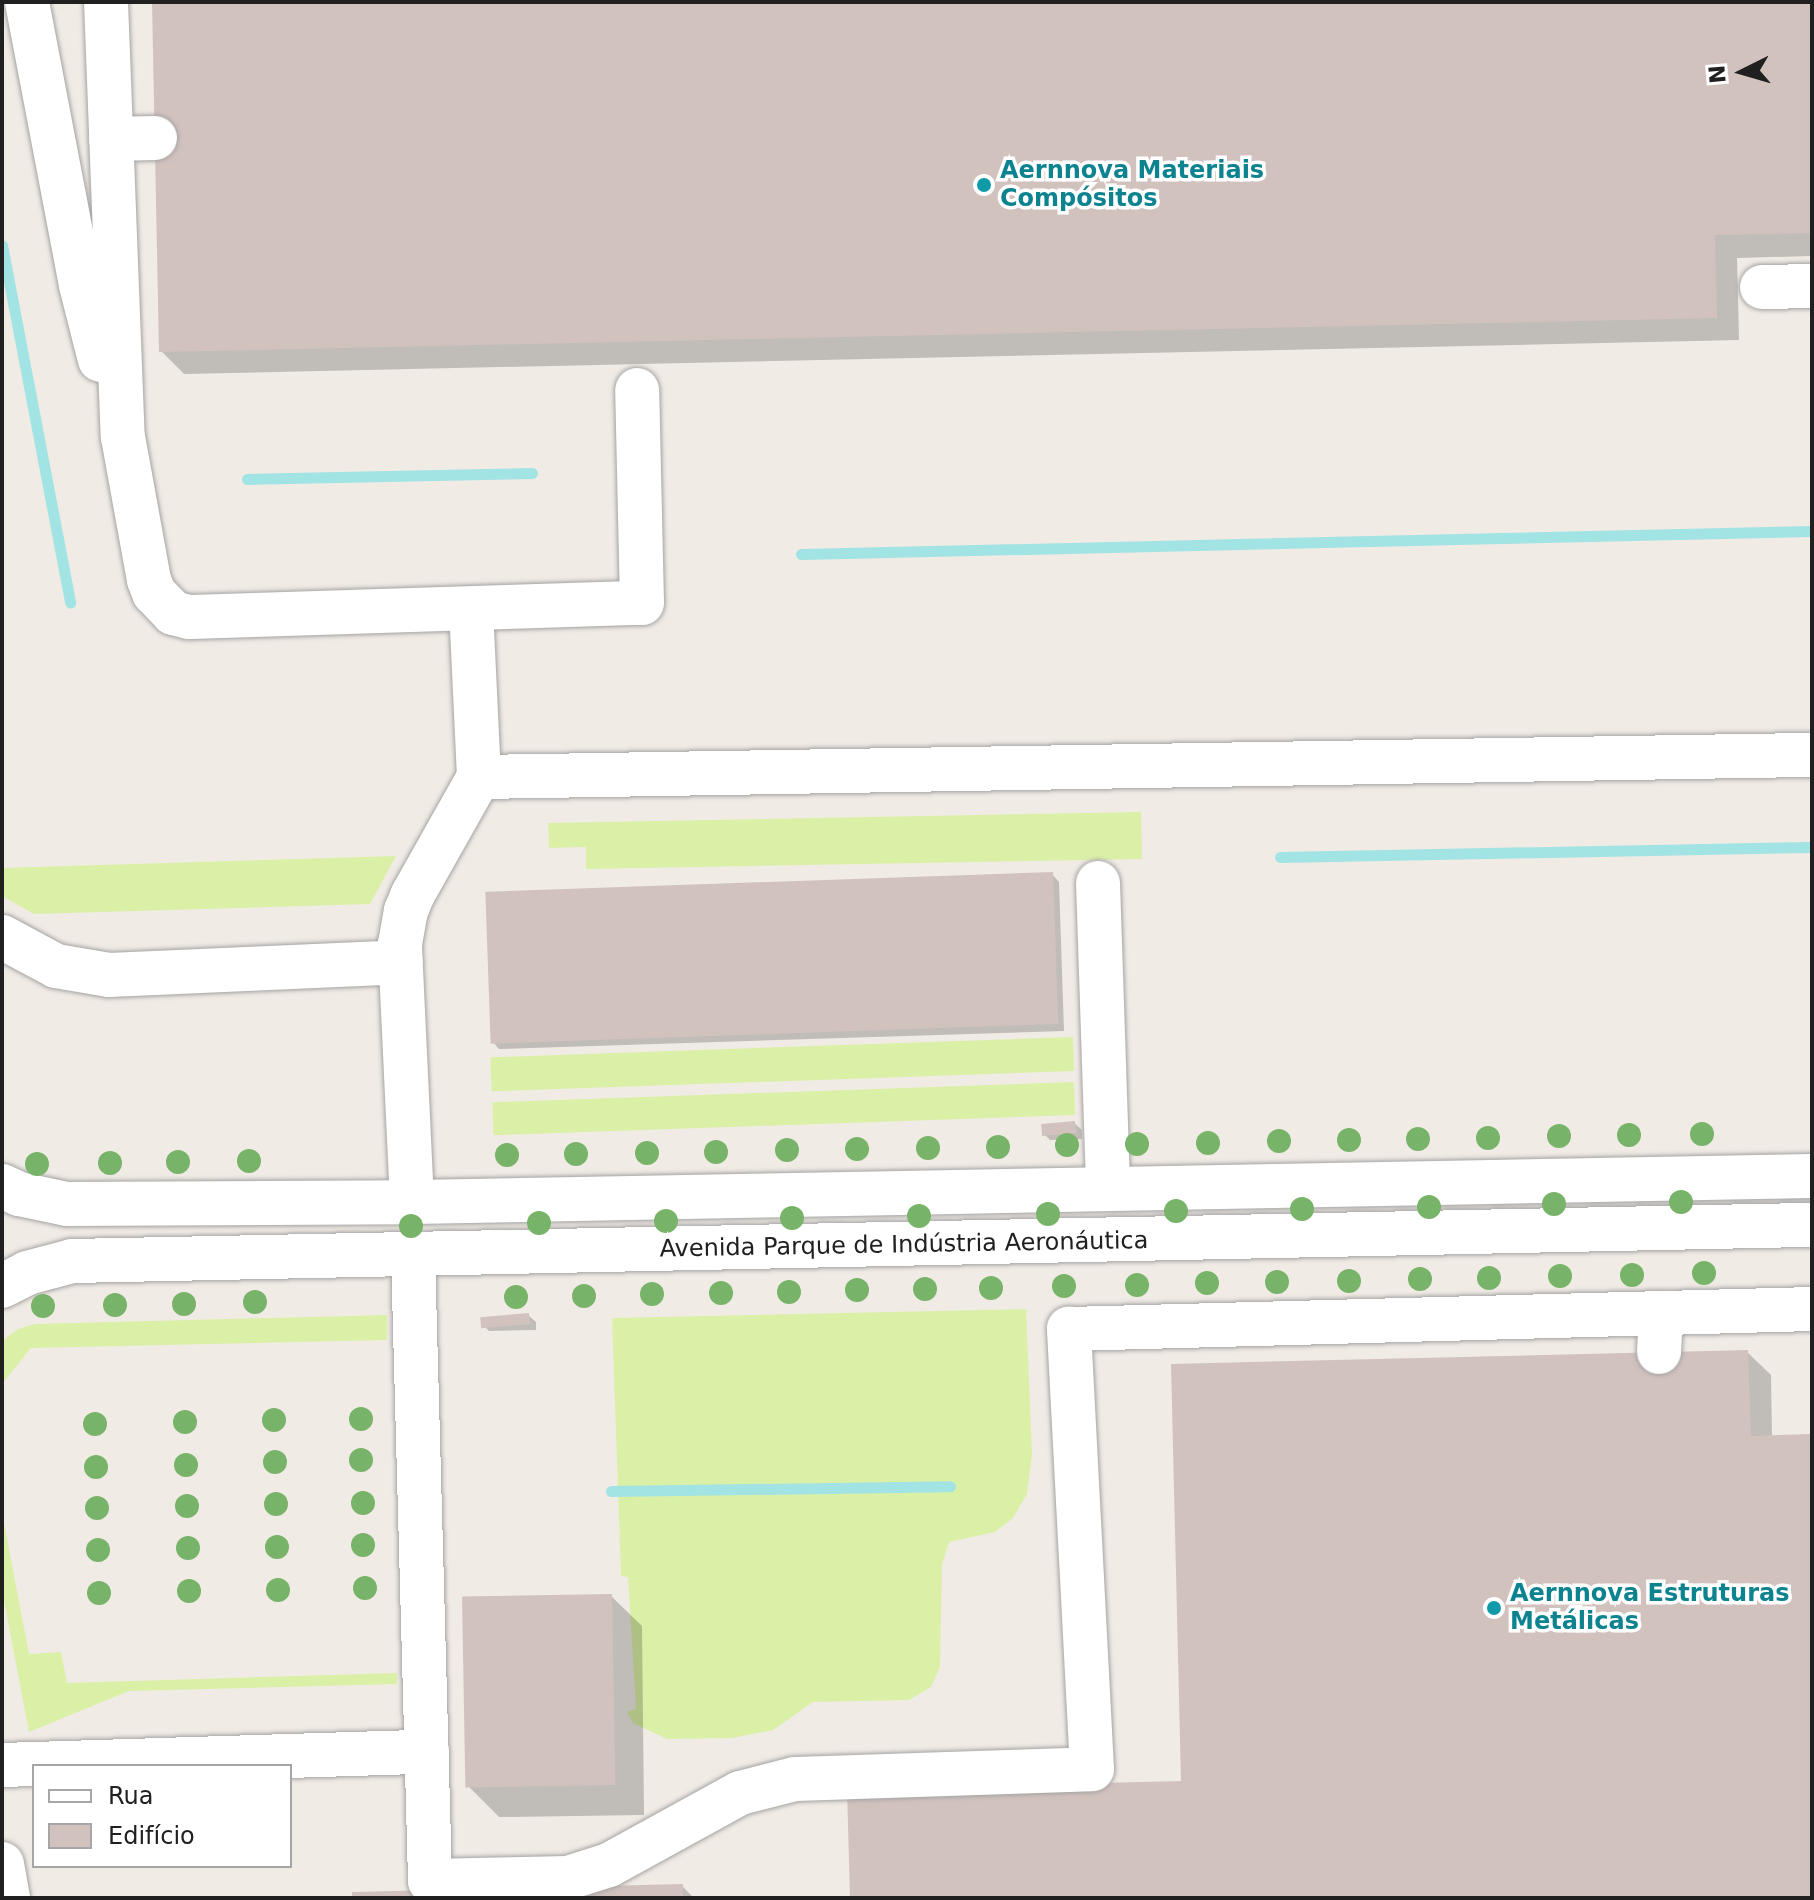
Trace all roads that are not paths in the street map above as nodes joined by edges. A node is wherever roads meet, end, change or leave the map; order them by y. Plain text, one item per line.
1 (27, 2) edge
2 (106, 2) edge
3 (155, 138) dead end
4 (111, 139) junction
5 (1812, 286) edge
6 (1762, 287) dead end
7 (637, 390) dead end
8 (130, 482) junction
9 (471, 610) junction
10 (1812, 755) edge
11 (479, 777) junction
12 (1098, 883) dead end
13 (2, 937) edge
14 (401, 962) junction
15 (1812, 1176) edge
16 (2, 1186) edge
17 (1108, 1189) junction
18 (412, 1202) junction
19 (1812, 1225) edge
20 (413, 1255) junction
21 (2, 1286) edge
22 (1812, 1309) edge
23 (427, 1752) junction
24 (32, 1764) edge
25 (35, 1764) edge
26 (2, 1765) edge
27 (2, 1864) edge
28 (8, 1898) edge

1 - 8 street
2 - 4 street
3 - 4 street
4 - 8 street
5 - 6 street
7 - 9 street
8 - 9 street
9 - 11 street
10 - 11 street
11 - 14 street
12 - 17 street
13 - 14 street
14 - 18 street
15 - 17 street
16 - 18 street
17 - 18 street
19 - 20 street, Avenida Parque de Indústria Aeronáutica
20 - 21 street, Avenida Parque de Indústria Aeronáutica
20 - 23 street
22 - 23 street
23 - 25 street
24 - 26 street
27 - 28 street

